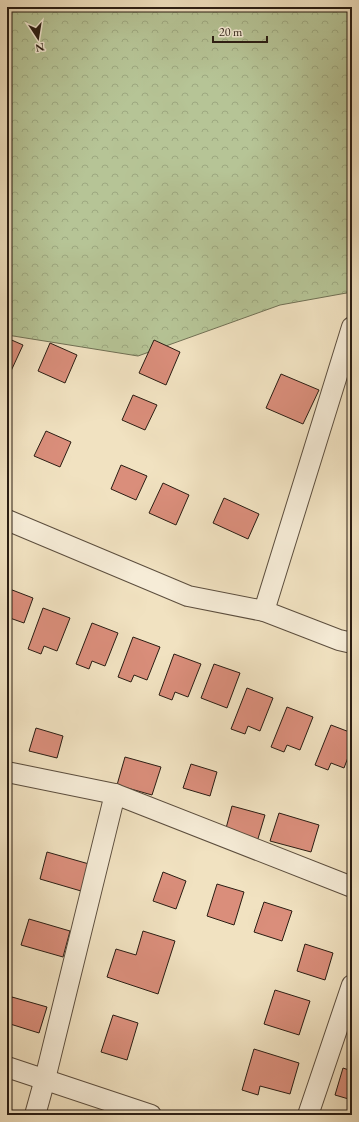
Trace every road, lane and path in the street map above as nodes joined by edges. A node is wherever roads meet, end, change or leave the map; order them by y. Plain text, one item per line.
1 (352, 327) edge
2 (7, 520) edge
3 (264, 611) junction
4 (352, 643) edge
5 (7, 772) edge
6 (115, 794) junction
7 (352, 887) edge
8 (352, 985) edge
9 (7, 1067) edge
10 (45, 1079) junction
11 (35, 1115) edge
12 (151, 1115) edge
13 (308, 1115) edge

1 - 3 street
2 - 3 street
3 - 4 street
5 - 6 street
6 - 7 street
6 - 10 street
8 - 13 street
9 - 10 street
10 - 11 street
10 - 12 street

